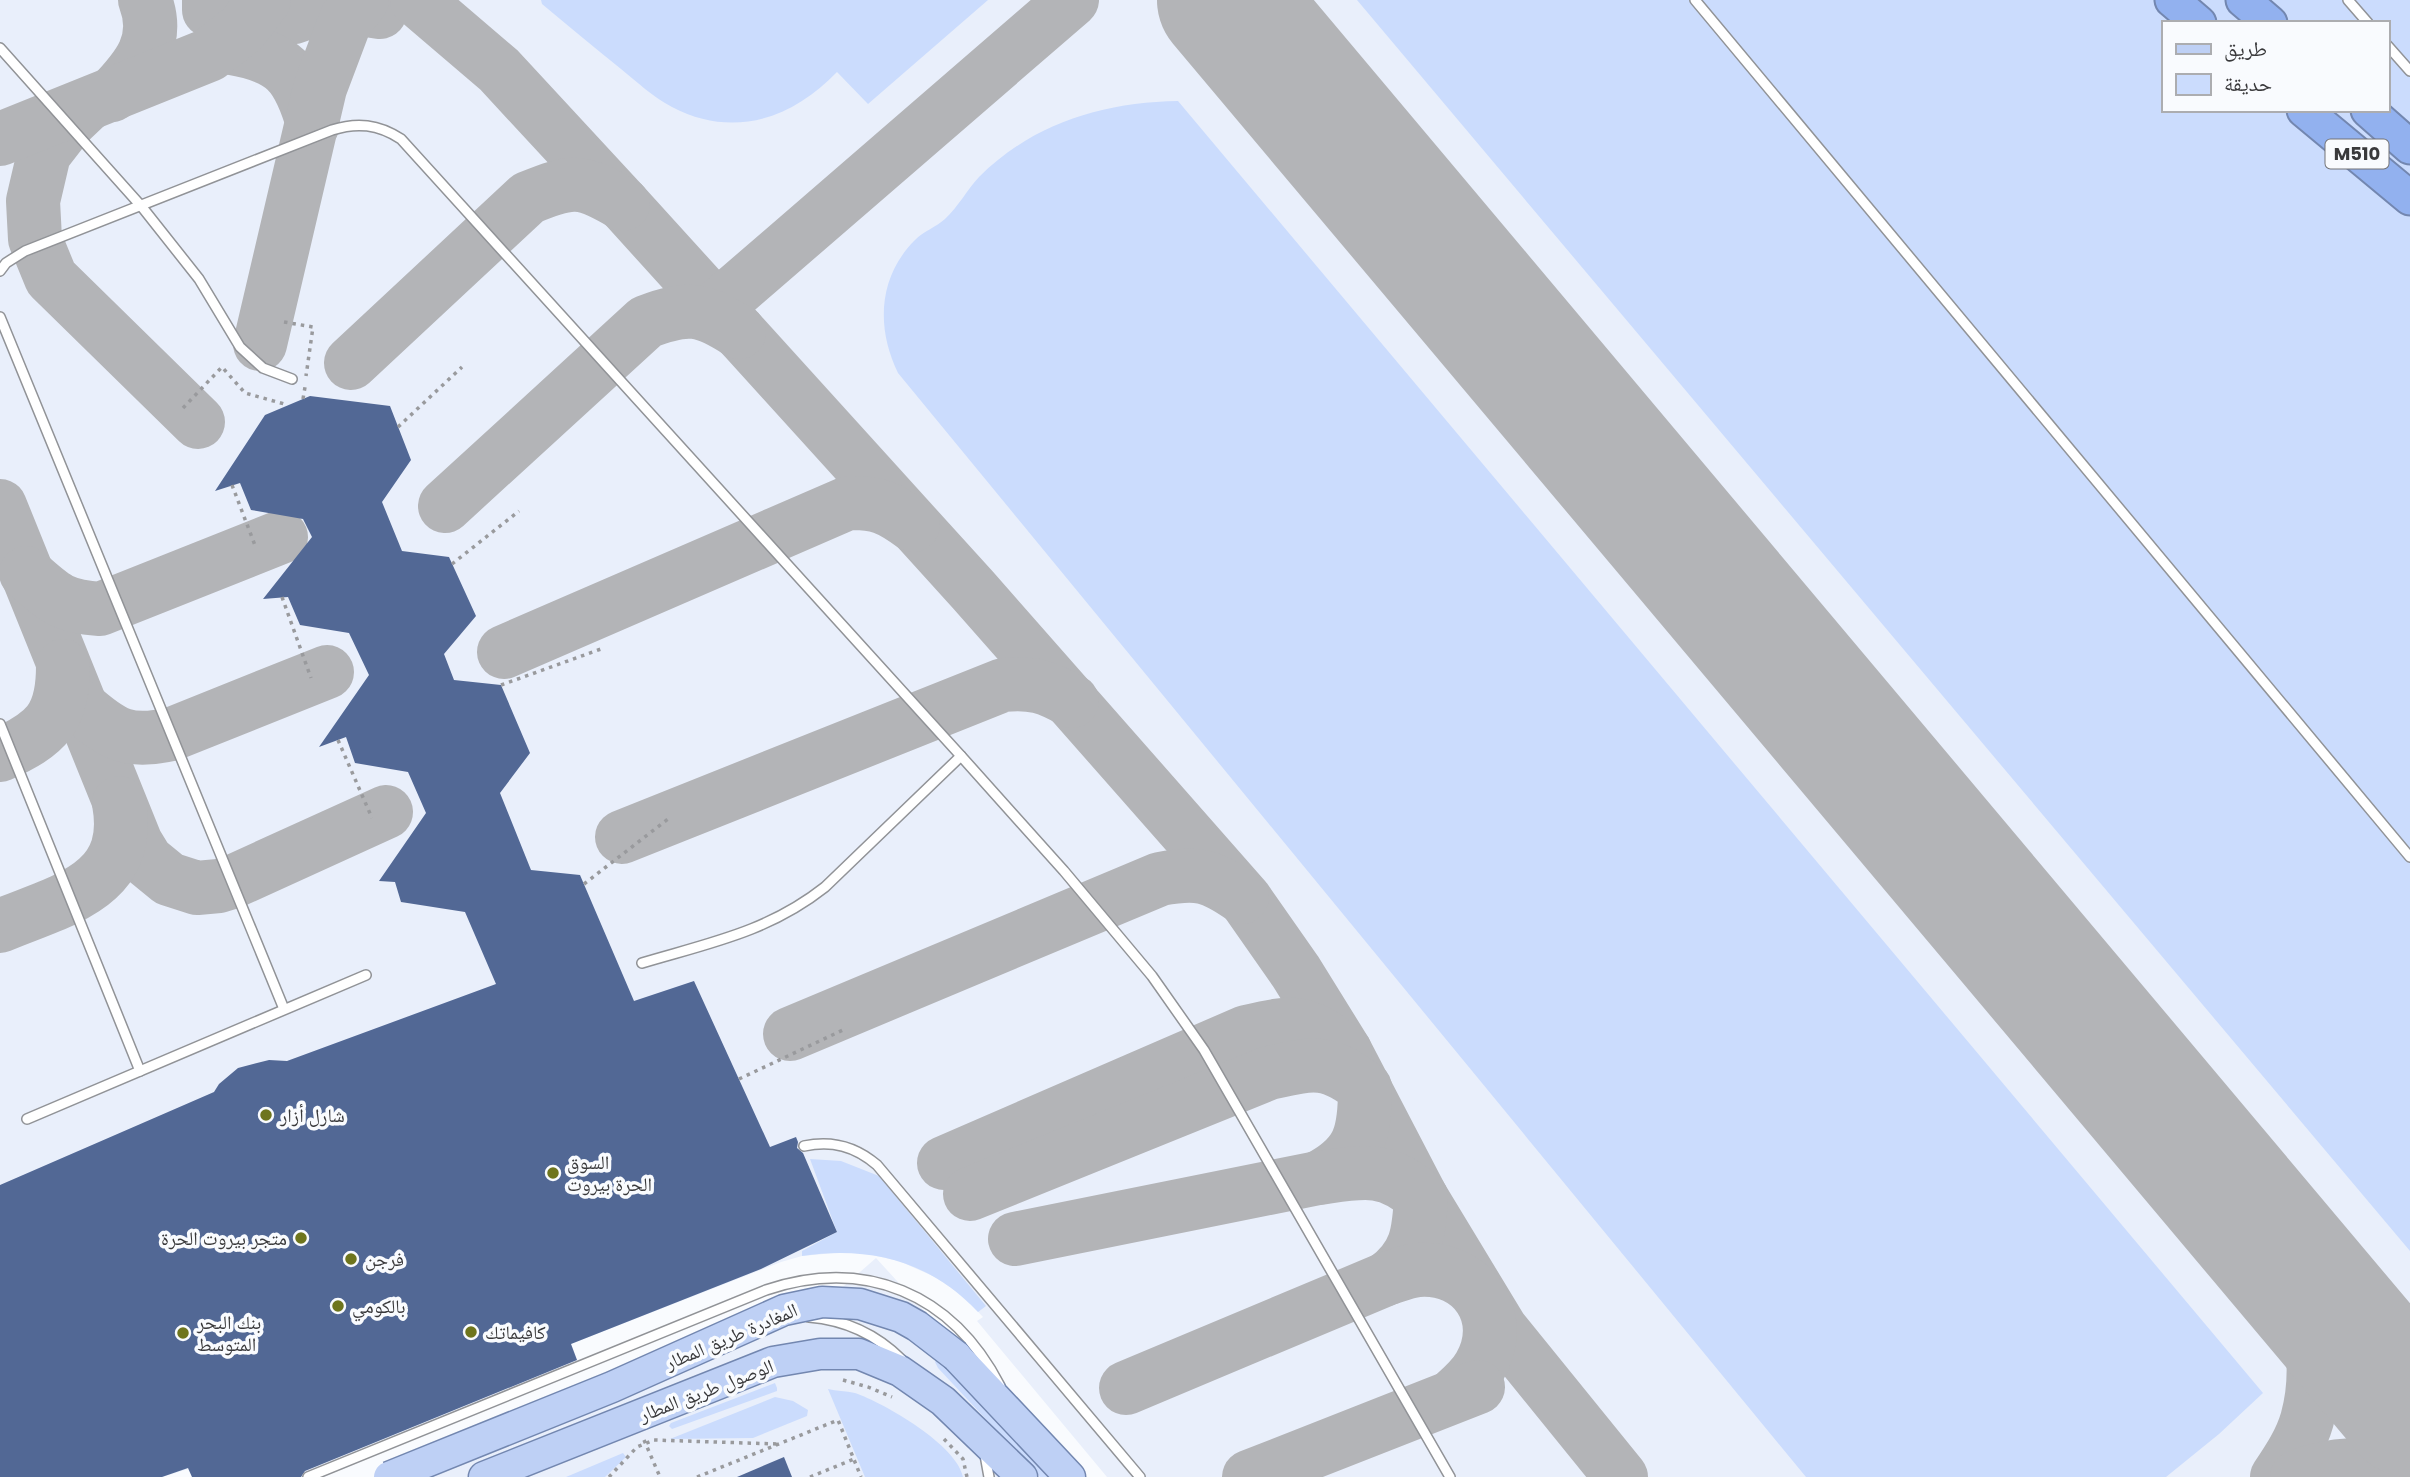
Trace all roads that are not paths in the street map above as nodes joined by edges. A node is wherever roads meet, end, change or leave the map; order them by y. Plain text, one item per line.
1 (1695, 0) edge
2 (2172, 0) edge
3 (2243, 0) edge
4 (2348, 0) edge
5 (2198, 21) edge
6 (2268, 21) edge
7 (2366, 21) edge
8 (2389, 47) edge
9 (0, 48) edge
10 (2410, 71) edge
11 (2307, 112) edge
12 (2370, 112) edge
13 (2410, 147) edge
14 (2410, 198) edge
15 (142, 206) junction
16 (0, 271) edge
17 (0, 317) edge
18 (292, 379) dead end
19 (0, 724) edge
20 (961, 756) junction
21 (2410, 857) edge
22 (642, 962) dead end
23 (366, 975) dead end
24 (284, 1009) junction
25 (140, 1071) junction
26 (27, 1119) dead end
27 (804, 1146) dead end
28 (961, 1345) junction
29 (943, 1401) junction
30 (975, 1430) junction
31 (308, 1477) edge
32 (382, 1477) edge
33 (389, 1477) edge
34 (484, 1477) edge
35 (989, 1477) edge
36 (1022, 1477) edge
37 (1070, 1477) edge
38 (1140, 1477) edge
39 (1450, 1477) edge

1 - 21 lane
2 - 5 highway
3 - 6 highway
4 - 7 lane
8 - 10 lane
9 - 15 lane
11 - 14 highway, M510
12 - 13 highway, M510
15 - 16 lane
15 - 18 lane
15 - 20 lane
17 - 24 lane
19 - 25 lane
20 - 22 lane
20 - 39 lane
23 - 24 lane
24 - 25 lane
25 - 26 lane
27 - 38 lane
28 - 31 lane
28 - 33 main road, المغادرة طريق المطار, bridge
28 - 37 main road, المغادرة طريق المطار
29 - 30 main road, الوصول طريق المطار
29 - 32 lane
29 - 34 main road, الوصول طريق المطار
30 - 35 lane
30 - 36 main road, الوصول طريق المطار

